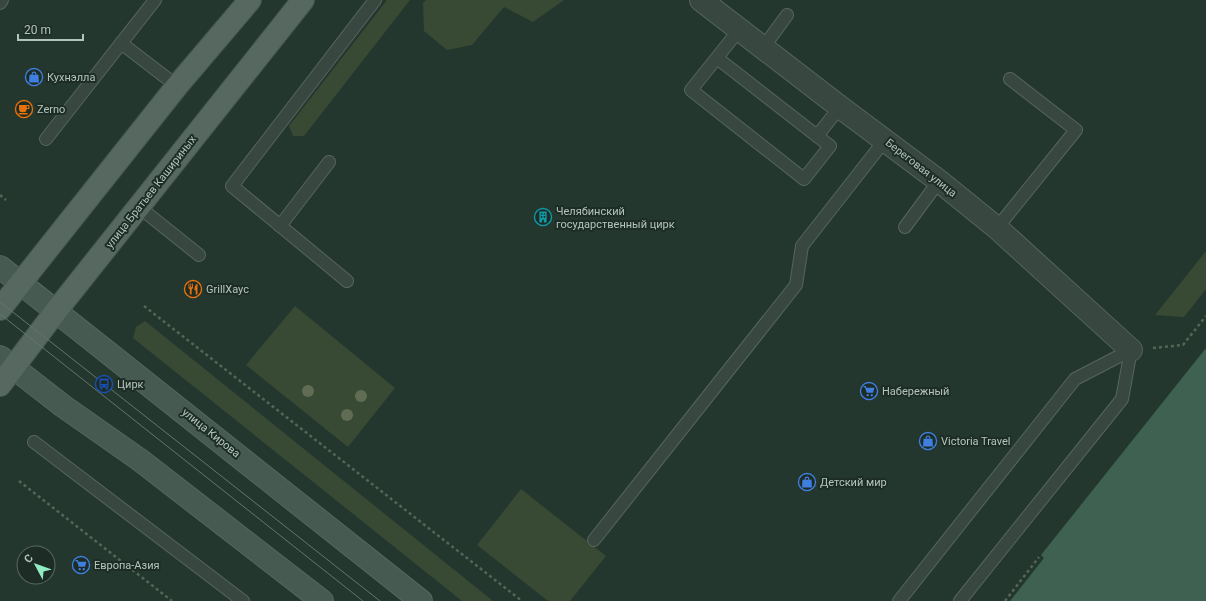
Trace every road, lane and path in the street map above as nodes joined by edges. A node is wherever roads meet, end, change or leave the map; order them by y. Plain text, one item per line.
1 (2, 0) edge
2 (155, 0) edge
3 (250, 0) edge
4 (303, 0) edge
5 (375, 0) edge
6 (701, 0) edge
7 (0, 3) edge
8 (787, 15) dead end
9 (739, 30) junction
10 (121, 43) junction
11 (763, 48) junction
12 (717, 58) junction
13 (1010, 79) dead end
14 (177, 86) junction
15 (840, 107) junction
16 (817, 136) junction
17 (46, 139) dead end
18 (885, 140) junction
19 (329, 162) dead end
20 (939, 182) junction
21 (0, 195) edge
22 (6, 200) dead end
23 (139, 207) junction
24 (280, 226) junction
25 (905, 227) dead end
26 (997, 228) junction
27 (198, 255) dead end
28 (0, 267) edge
29 (348, 281) dead end
30 (21, 283) junction
31 (144, 306) dead end
32 (0, 309) edge
33 (56, 311) junction
34 (1206, 316) edge
35 (1130, 350) junction
36 (7, 362) edge
37 (0, 385) edge
38 (34, 442) dead end
39 (19, 481) dead end
40 (594, 540) dead end
41 (1039, 557) dead end
42 (314, 598) edge
43 (172, 601) edge
44 (243, 601) edge
45 (421, 601) edge
46 (522, 601) edge
47 (899, 601) edge
48 (960, 601) edge
49 (1005, 601) edge

1 - 7 lane
2 - 10 lane
3 - 14 main road
4 - 23 main road, улица Братьев Кашириных
5 - 24 lane
6 - 9 street, Береговая улица
8 - 11 lane
9 - 11 street, Береговая улица
9 - 12 lane
10 - 14 lane
10 - 17 lane
11 - 15 street, Береговая улица
12 - 16 lane
12 - 16 lane
13 - 26 lane
14 - 30 main road
15 - 16 lane
15 - 18 street, Береговая улица
18 - 20 street, Береговая улица
18 - 40 lane
19 - 24 lane
20 - 25 lane
20 - 26 street, Береговая улица
21 - 22 path
23 - 27 lane
23 - 33 main road, улица Братьев Кашириных
24 - 29 lane
26 - 35 street, Береговая улица
28 - 30 main road, улица Кирова
30 - 32 main road
30 - 33 main road, улица Кирова
31 - 46 path
33 - 36 main road, улица Братьев Кашириных
33 - 45 main road, улица Кирова
34 - 35 path
35 - 47 lane
35 - 48 lane
36 - 37 main road, улица Братьев Кашириных
36 - 42 main road
38 - 44 lane
39 - 43 path
41 - 49 path

